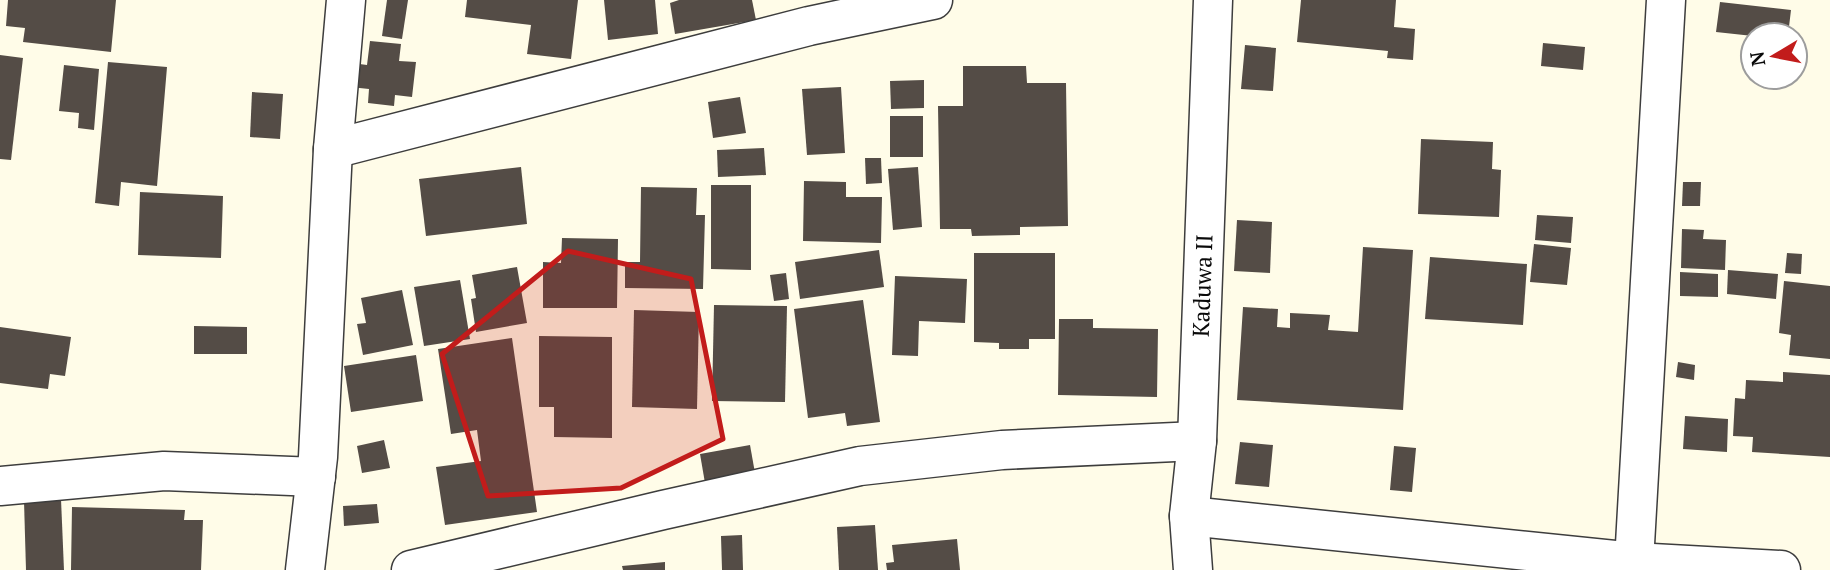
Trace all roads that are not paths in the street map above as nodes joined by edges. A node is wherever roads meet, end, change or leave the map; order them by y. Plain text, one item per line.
1 (346, 0) edge
2 (933, 0) edge
3 (1213, 0) edge
4 (1666, 0) edge
5 (811, 13) edge
6 (333, 149) junction
7 (1198, 441) junction
8 (316, 477) junction
9 (0, 486) edge
10 (1189, 516) junction
11 (1634, 562) junction
12 (305, 570) edge
13 (411, 570) edge
14 (1193, 570) edge
15 (1781, 570) edge

1 - 6 street
2 - 5 street
3 - 7 street, Kaduwa II
4 - 11 street
5 - 6 street
6 - 8 street
7 - 10 street, Kaduwa II
7 - 13 street
8 - 9 street
8 - 12 street
10 - 11 street
10 - 14 street, Kaduwa II
11 - 15 street

